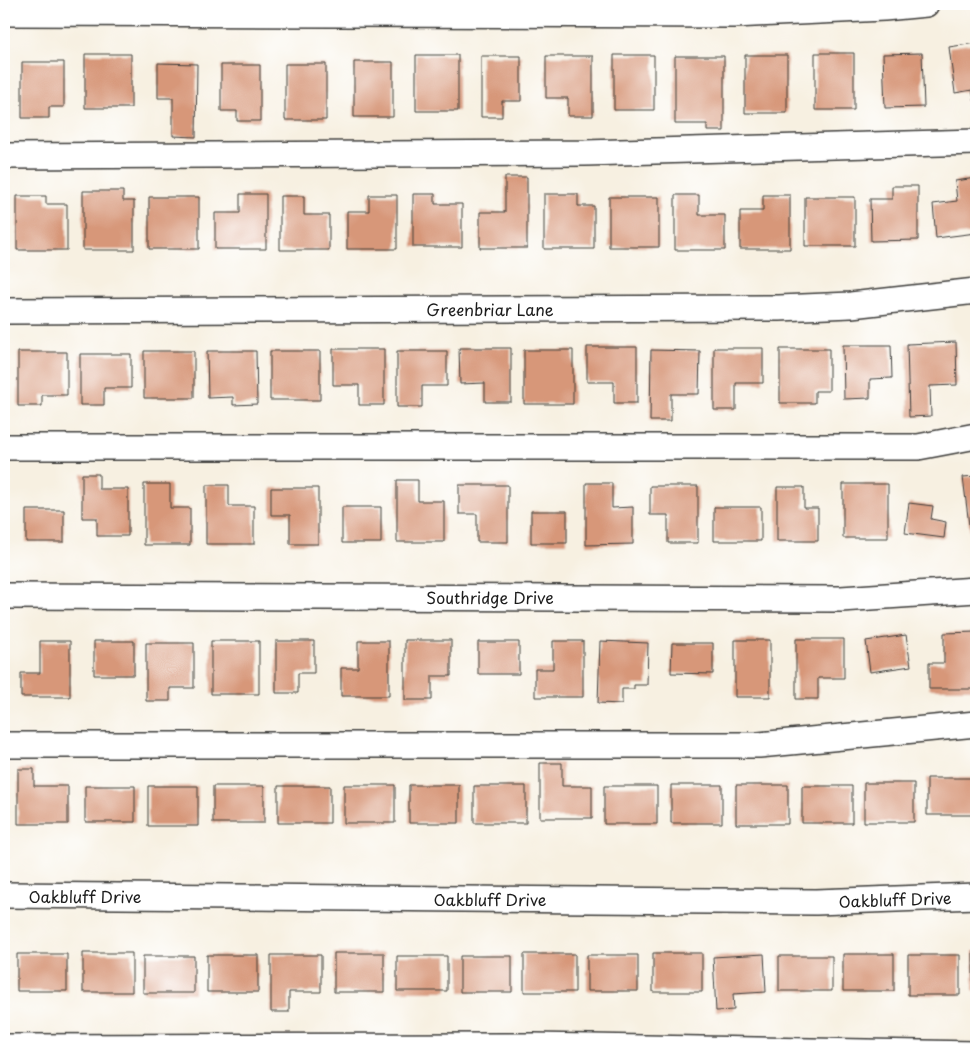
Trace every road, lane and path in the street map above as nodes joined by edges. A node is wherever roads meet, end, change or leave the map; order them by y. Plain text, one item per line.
1 (926, 4) edge
2 (4, 13) edge
3 (976, 142) edge
4 (4, 156) edge
5 (976, 291) edge
6 (4, 311) edge
7 (976, 436) edge
8 (4, 447) edge
9 (976, 590) edge
10 (4, 596) edge
11 (976, 724) edge
12 (4, 745) edge
13 (4, 895) edge
14 (976, 896) edge
15 (4, 1047) edge
16 (534, 1052) edge
17 (976, 1054) edge

1 - 2 street
3 - 4 street
5 - 6 street, Greenbriar Lane
7 - 8 street
9 - 10 street, Southridge Drive
11 - 12 street
13 - 14 street, Oakbluff Drive
15 - 16 street
16 - 17 street

